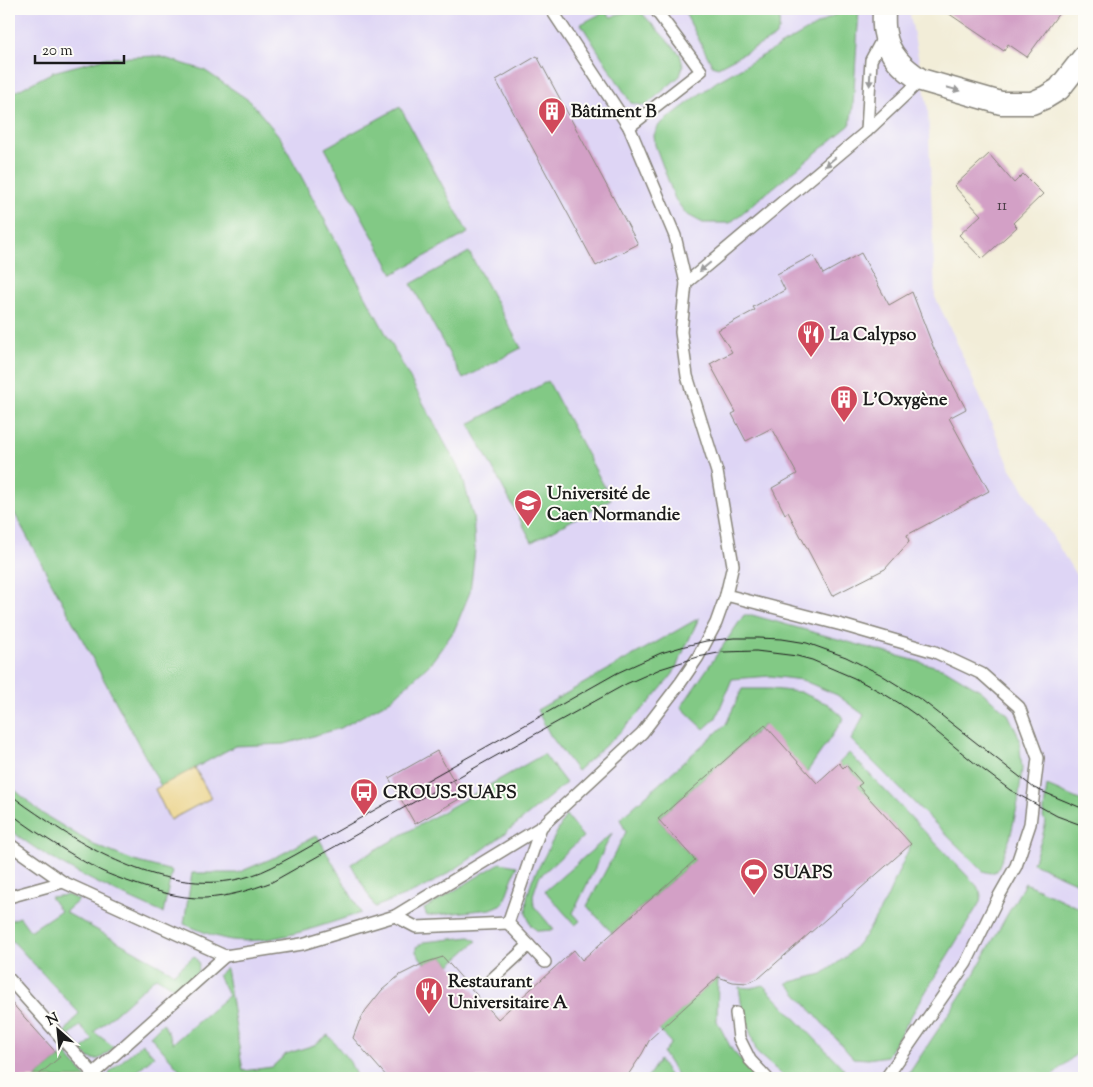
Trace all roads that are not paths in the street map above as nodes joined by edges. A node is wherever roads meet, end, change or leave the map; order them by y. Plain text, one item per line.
1 (552, 9) edge
2 (655, 9) edge
3 (884, 9) edge
4 (885, 34) junction
5 (1084, 57) edge
6 (921, 80) junction
7 (629, 126) junction
8 (867, 131) junction
9 (686, 283) junction
10 (726, 595) junction
11 (541, 827) junction
12 (9, 844) edge
13 (63, 882) junction
14 (9, 897) edge
15 (395, 916) junction
16 (508, 923) junction
17 (529, 945) junction
18 (225, 956) junction
19 (545, 962) dead end
20 (9, 979) edge
21 (491, 980) dead end
22 (736, 1013) dead end
23 (95, 1076) edge
24 (767, 1078) edge
25 (886, 1078) edge

1 - 7 lane
2 - 7 lane
3 - 4 street
4 - 6 street
4 -> 8 lane
6 -> 5 street
6 - 8 lane
7 - 9 lane
8 -> 9 lane
9 - 10 lane
10 - 11 lane
10 - 25 lane
11 - 15 lane
11 - 16 lane
12 - 13 lane
13 - 14 lane
13 - 18 lane
15 - 16 lane
15 - 18 lane
16 - 17 lane
17 - 19 lane
17 - 21 lane
18 - 23 lane
20 - 23 lane
22 - 24 lane

